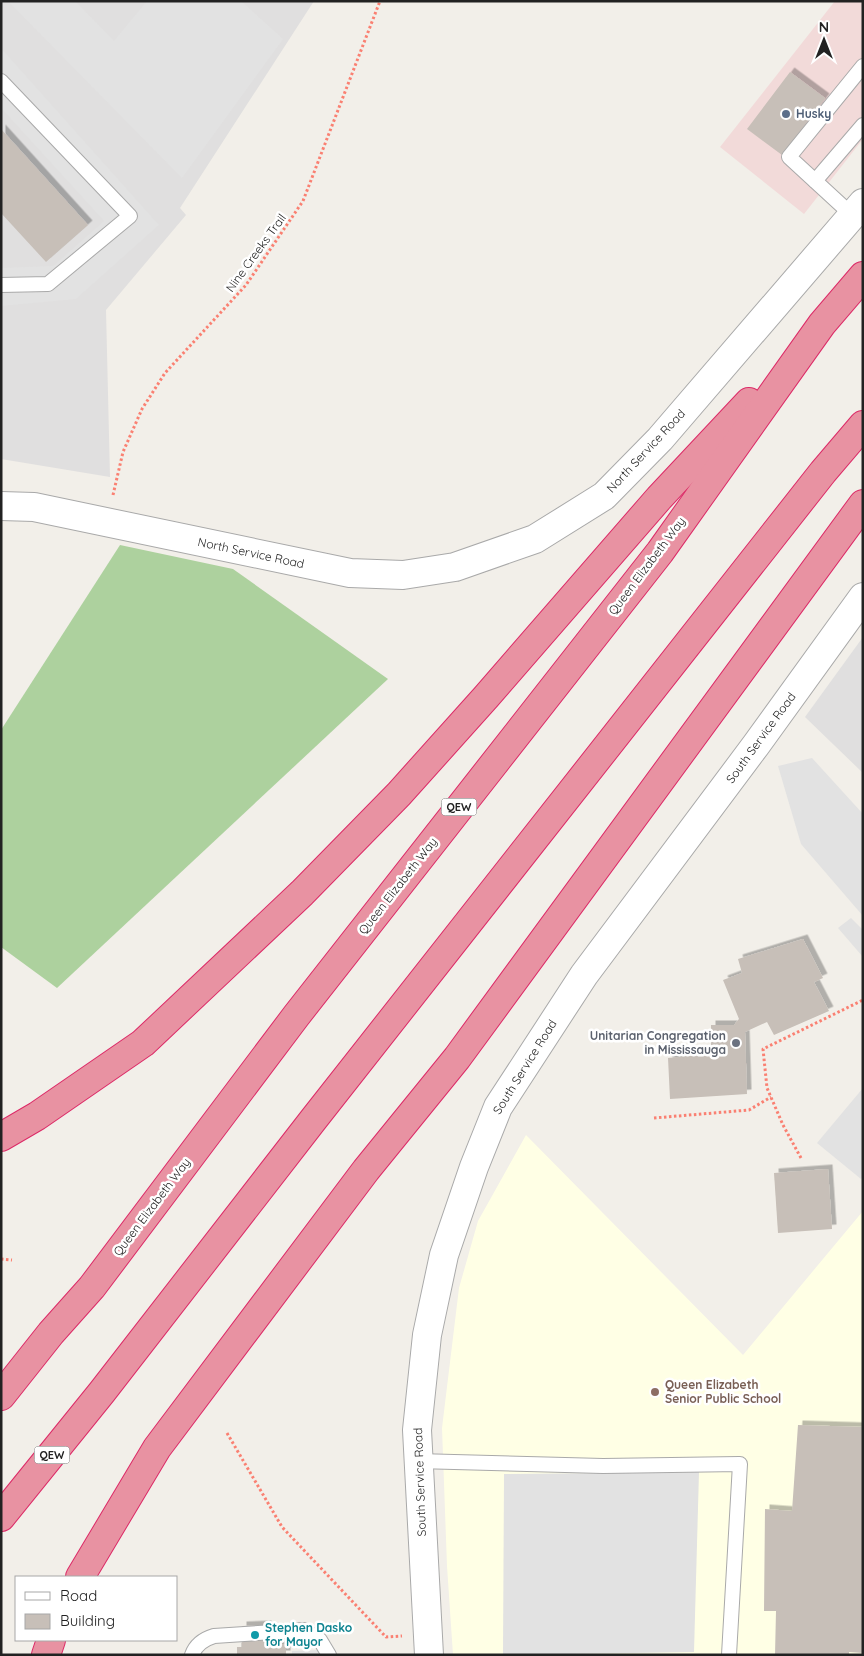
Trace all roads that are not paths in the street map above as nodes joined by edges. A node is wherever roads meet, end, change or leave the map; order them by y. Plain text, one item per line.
1 (863, 66) edge
2 (1, 81) edge
3 (863, 125) edge
4 (815, 181) junction
5 (858, 209) edge
6 (863, 276) edge
7 (1, 284) edge
8 (822, 324) junction
9 (863, 425) edge
10 (863, 504) edge
11 (1, 506) edge
12 (863, 597) edge
13 (1, 1137) edge
14 (1, 1396) edge
15 (418, 1461) junction
16 (1, 1517) edge
17 (81, 1576) edge
18 (51, 1641) edge
19 (46, 1655) edge
20 (192, 1655) edge
21 (329, 1655) edge
22 (429, 1655) edge
23 (729, 1655) edge

1 - 4 lane
2 - 7 lane
3 - 4 lane
4 - 5 lane
5 - 11 street, North Service Road
6 - 8 highway, Queen Elizabeth Way / QEW
8 - 13 highway
8 - 14 highway, Queen Elizabeth Way / QEW
9 - 16 highway, QEW
10 - 17 highway
12 - 15 street, South Service Road
15 - 22 street, South Service Road
15 - 23 lane
18 - 19 highway
20 - 21 lane

